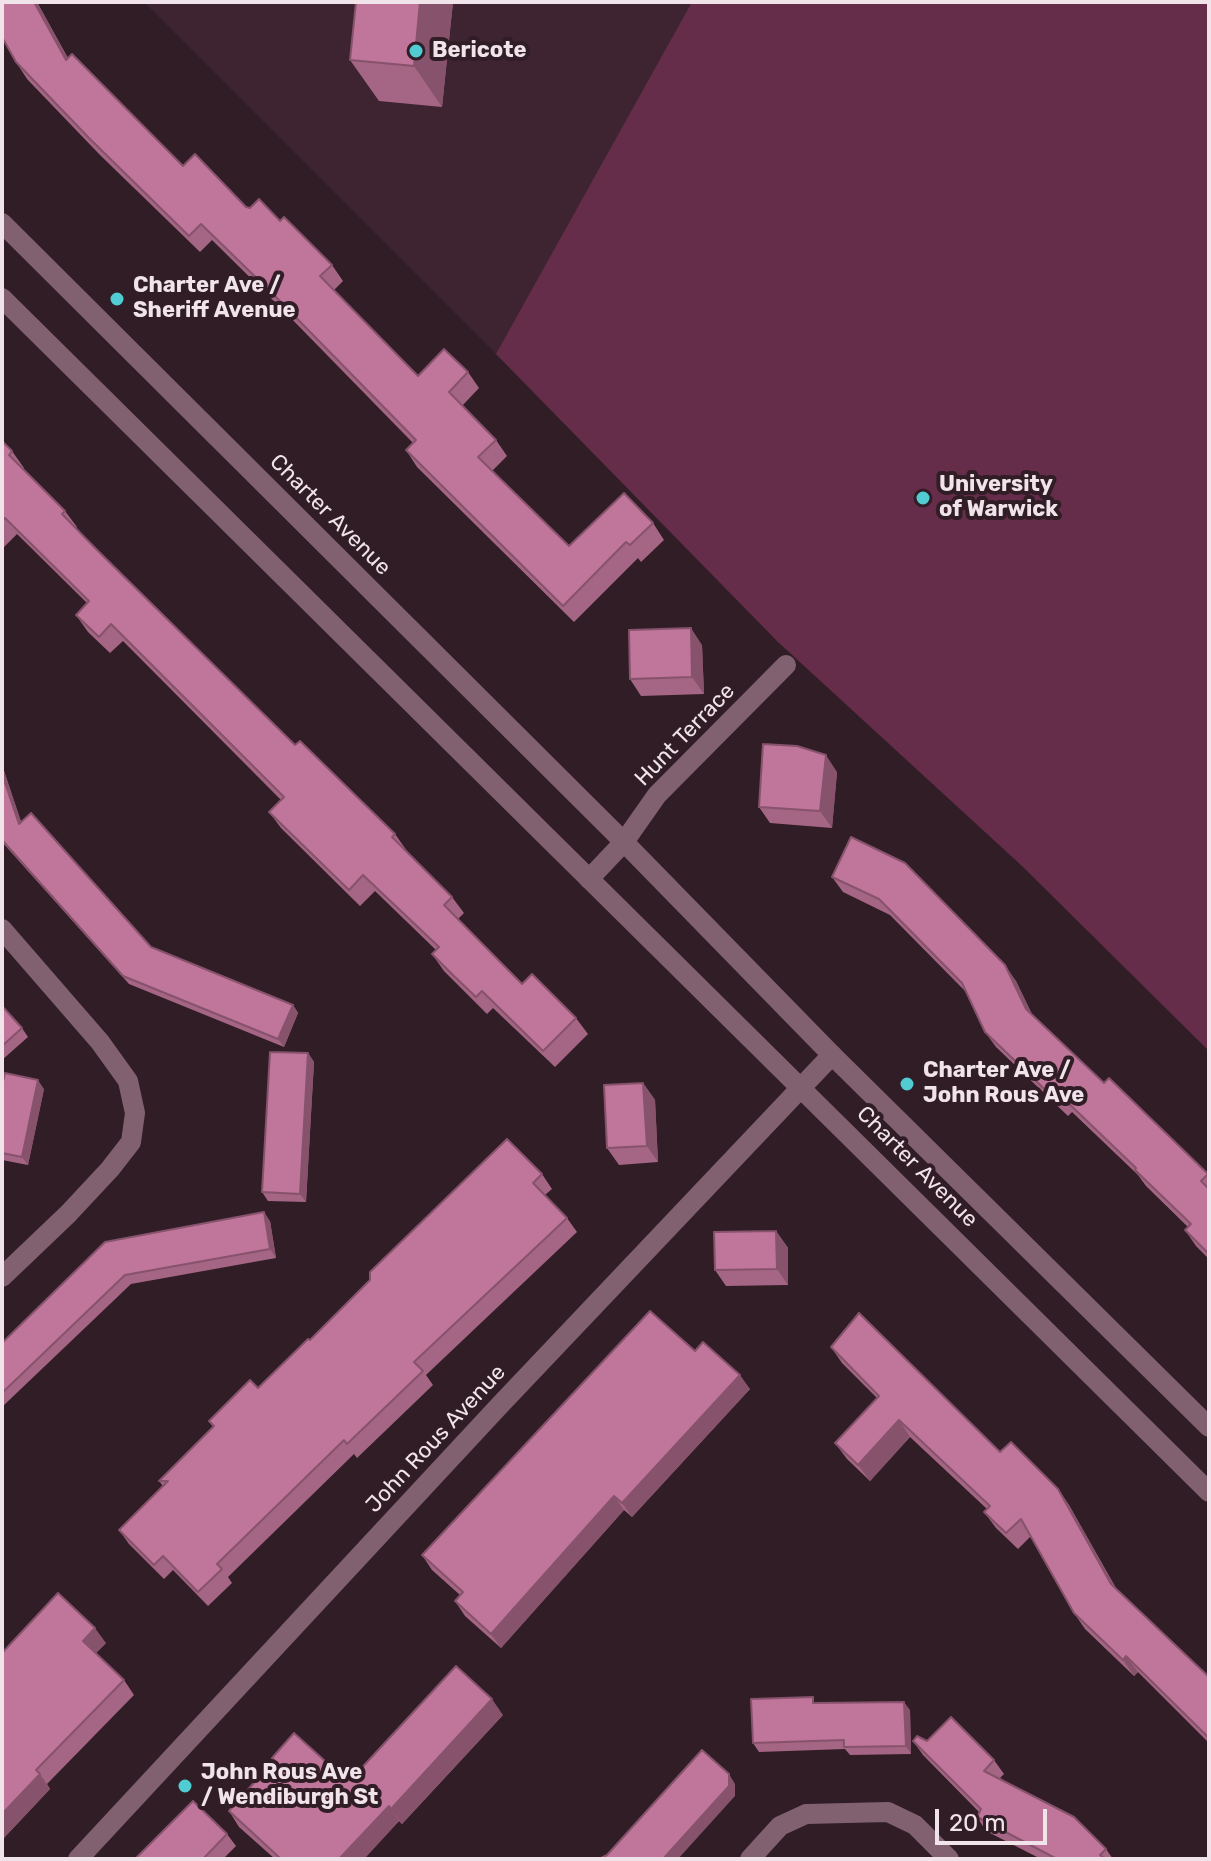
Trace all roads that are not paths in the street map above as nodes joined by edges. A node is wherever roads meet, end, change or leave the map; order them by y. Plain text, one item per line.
1 (2, 223) edge
2 (2, 298) edge
3 (786, 665) dead end
4 (624, 842) junction
5 (589, 879) junction
6 (2, 929) edge
7 (832, 1055) junction
8 (802, 1087) junction
9 (2, 1277) edge
10 (1209, 1427) edge
11 (1209, 1492) edge
12 (78, 1859) edge
13 (750, 1859) edge
14 (949, 1859) edge

1 - 4 street, Charter Avenue
2 - 5 street, Charter Avenue
3 - 4 street, Hunt Terrace
4 - 5 street
4 - 7 street, Charter Avenue
5 - 8 street, Charter Avenue
6 - 9 street
7 - 8 street, John Rous Avenue
7 - 10 street, Charter Avenue
8 - 11 street, Charter Avenue
8 - 12 street, John Rous Avenue
13 - 14 street

